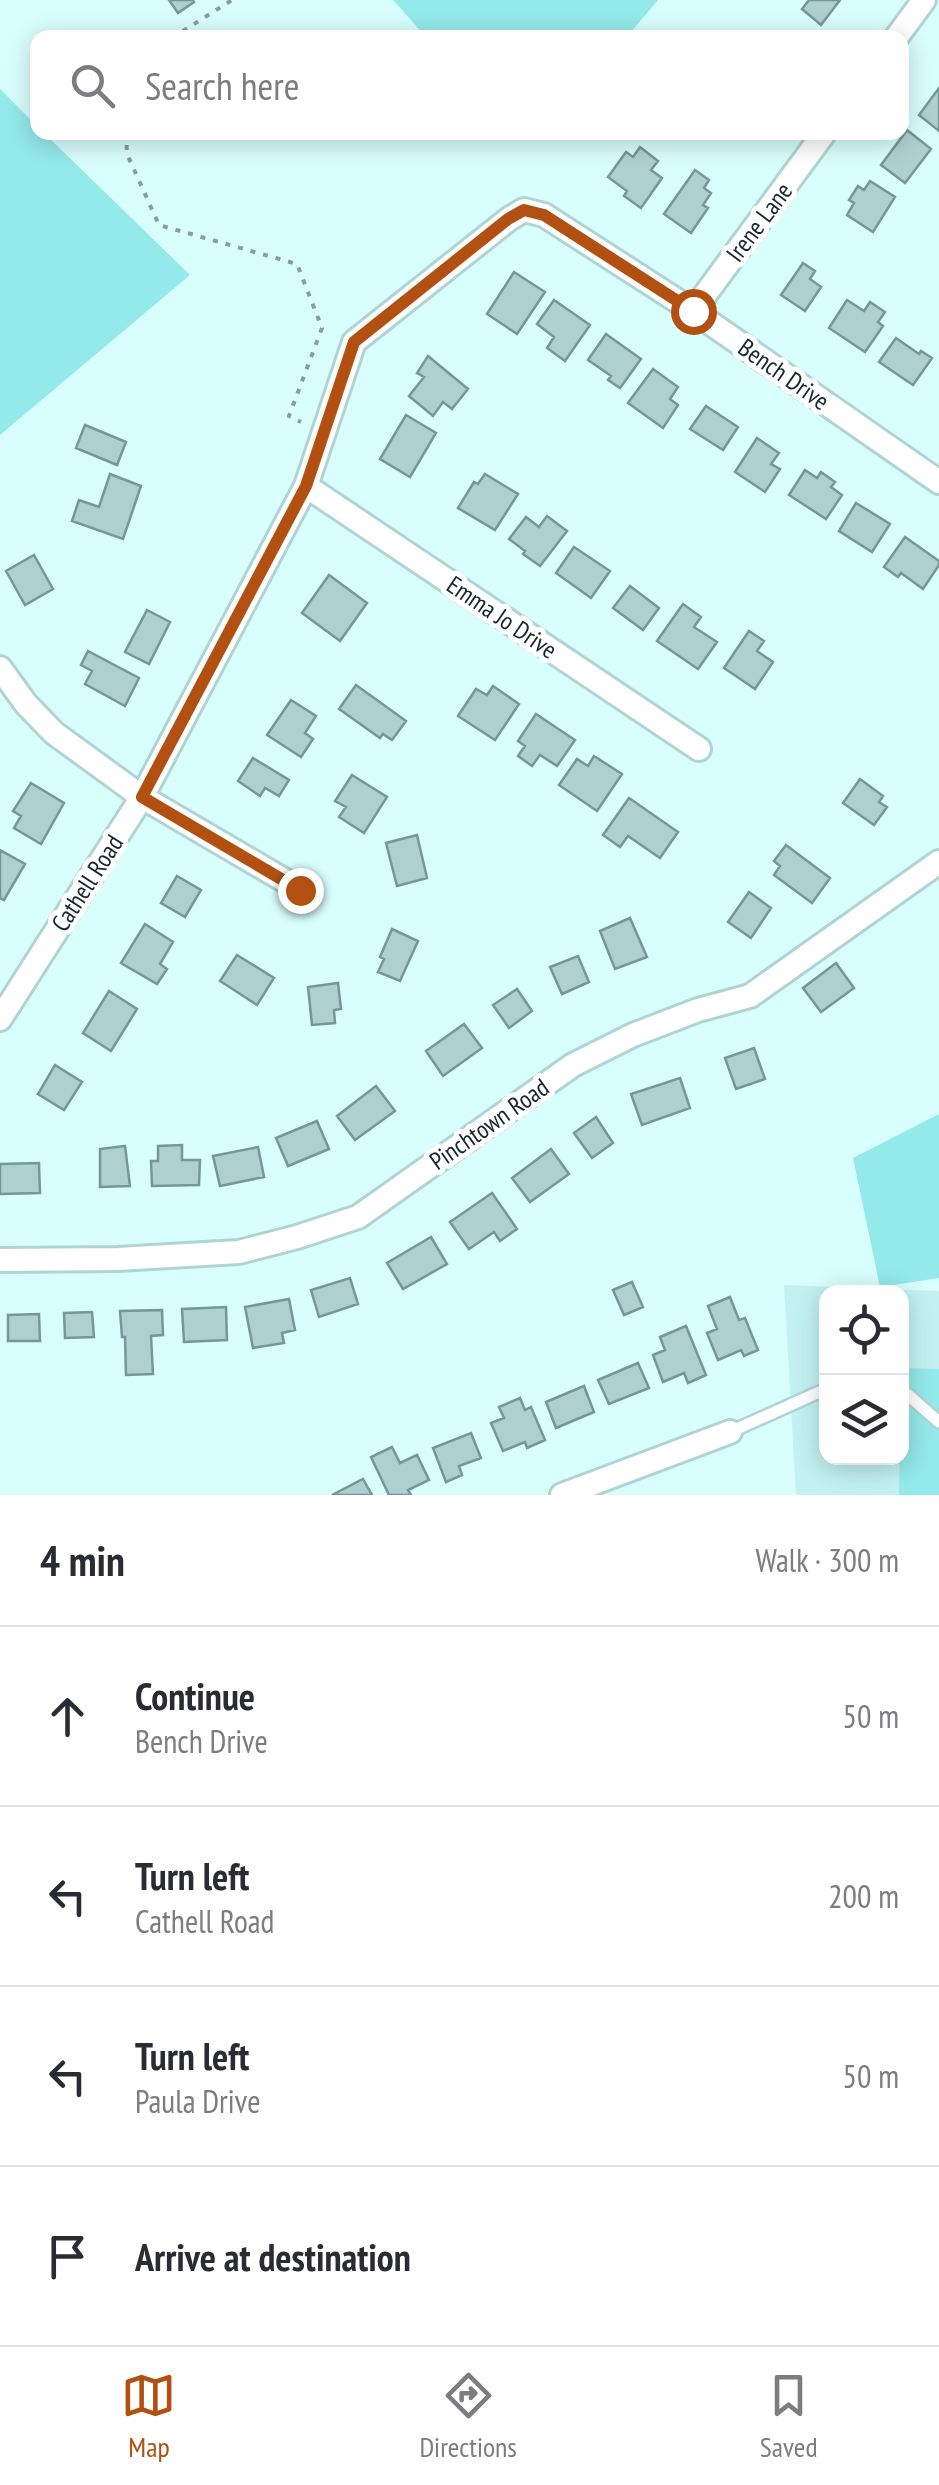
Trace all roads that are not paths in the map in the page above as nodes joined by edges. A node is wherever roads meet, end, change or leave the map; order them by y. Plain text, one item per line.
1 (924, 0) edge
2 (902, 30) edge
3 (820, 140) edge
4 (524, 210) joint
5 (693, 311) junction
6 (939, 482) edge
7 (306, 486) junction
8 (0, 668) edge
9 (699, 749) dead end
10 (142, 797) junction
11 (939, 862) edge
12 (300, 890) dead end
13 (0, 1018) edge
14 (0, 1260) edge
15 (819, 1392) edge
16 (909, 1398) edge
17 (939, 1422) edge
18 (730, 1432) joint
19 (562, 1495) edge

1 - 2 street
3 - 5 street, Irene Lane
4 - 5 street, Bench Drive
4 - 7 street, Cathell Road
5 - 6 street, Bench Drive
7 - 9 street, Emma Jo Drive
7 - 10 street, Cathell Road
8 - 10 street
10 - 12 street
10 - 13 street, Cathell Road
11 - 14 street, Pinchtown Road
15 - 18 lane
16 - 17 lane
18 - 19 street

